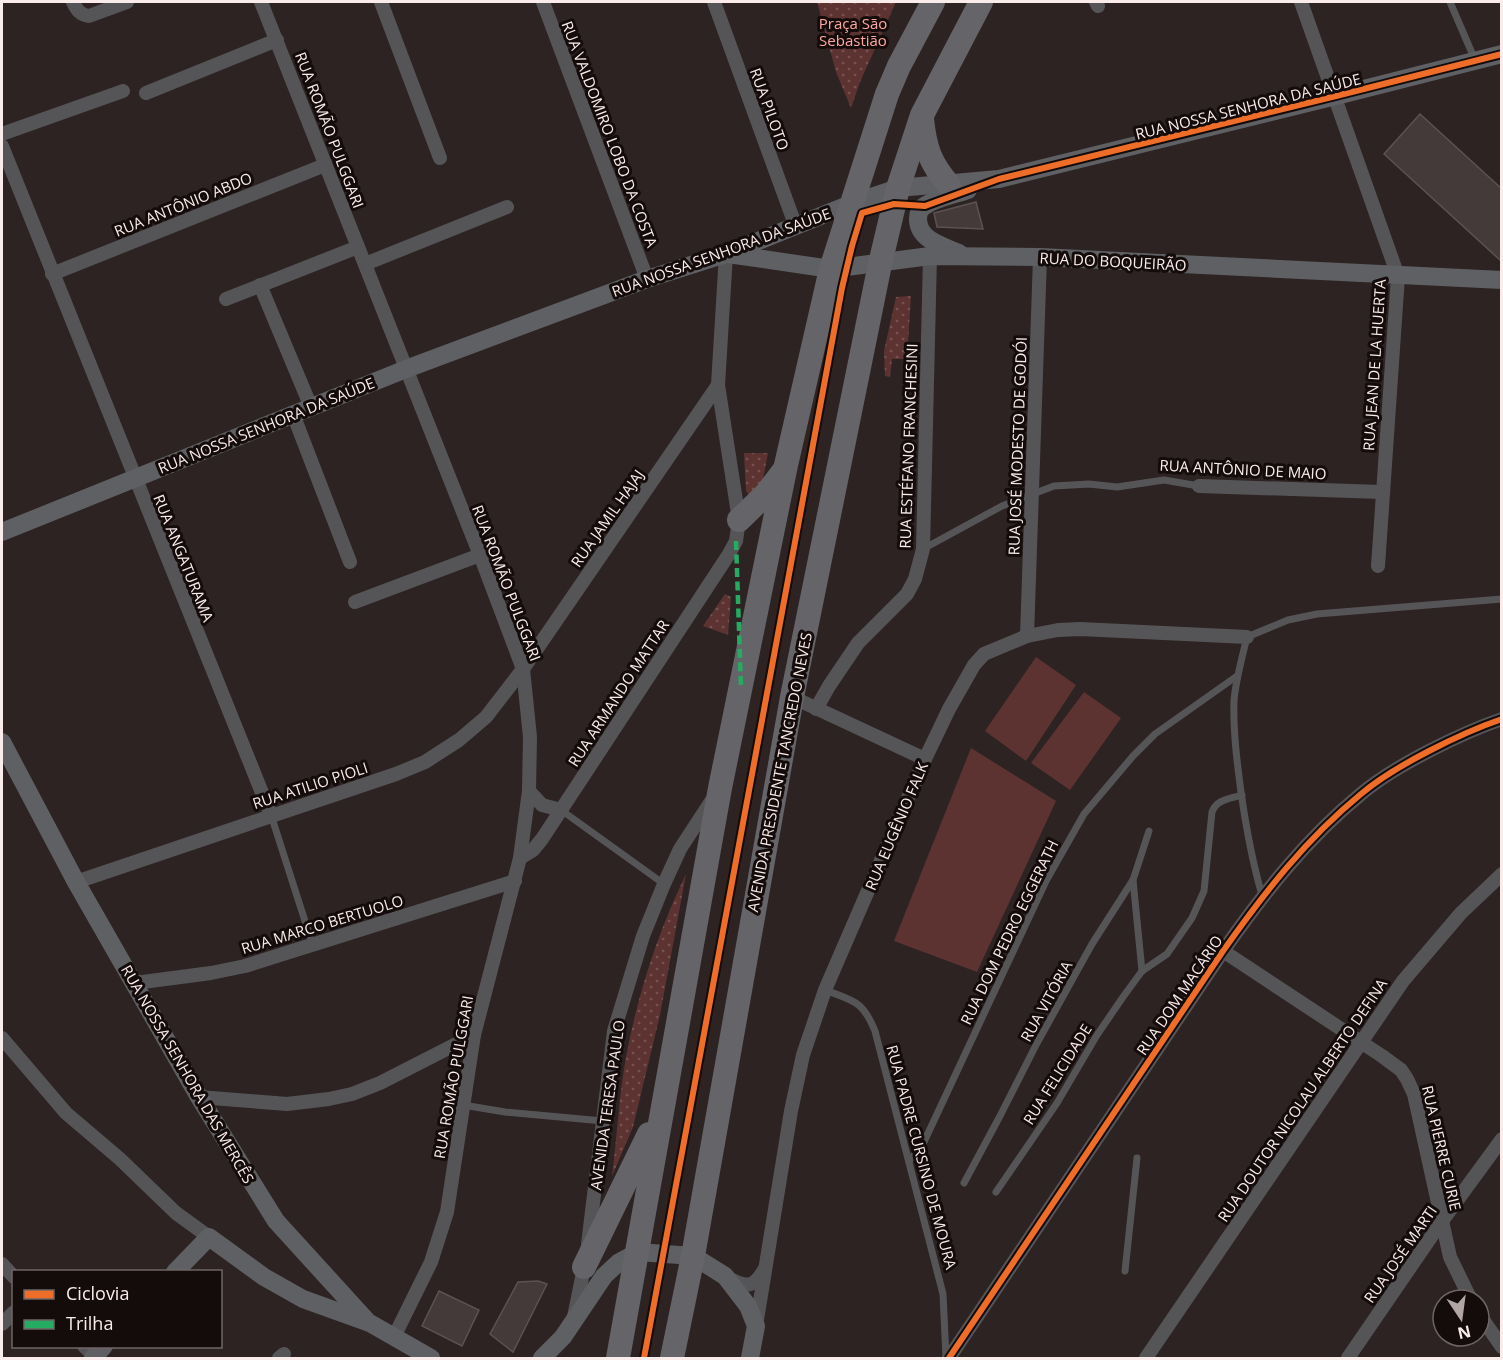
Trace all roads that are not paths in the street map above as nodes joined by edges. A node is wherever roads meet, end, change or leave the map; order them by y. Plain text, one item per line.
1 (73, 2) edge
2 (127, 2) edge
3 (261, 2) edge
4 (381, 2) edge
5 (543, 2) edge
6 (714, 2) edge
7 (933, 2) edge
8 (981, 2) edge
9 (1301, 2) edge
10 (1450, 2) edge
11 (277, 40) junction
12 (1502, 54) edge
13 (1476, 60) junction
14 (123, 91) dead end
15 (146, 93) dead end
16 (1336, 96) junction
17 (922, 115) junction
18 (2, 134) edge
19 (2, 146) edge
20 (440, 158) dead end
21 (325, 165) junction
22 (999, 179) junction
23 (949, 185) junction
24 (898, 188) junction
25 (853, 203) junction
26 (507, 207) dead end
27 (795, 227) junction
28 (358, 247) junction
29 (726, 254) junction
30 (963, 255) junction
31 (930, 256) junction
32 (1040, 257) junction
33 (365, 264) junction
34 (880, 264) junction
35 (831, 269) junction
36 (52, 274) junction
37 (1398, 276) junction
38 (647, 279) junction
39 (1502, 280) edge
40 (260, 285) junction
41 (226, 299) dead end
42 (406, 369) junction
43 (718, 385) junction
44 (311, 407) junction
45 (293, 414) junction
46 (786, 465) junction
47 (134, 477) junction
48 (1199, 486) joint
49 (1381, 492) junction
50 (1032, 493) junction
51 (737, 530) junction
52 (2, 532) edge
53 (923, 549) junction
54 (480, 555) junction
55 (350, 562) dead end
56 (1378, 566) dead end
57 (1502, 599) edge
58 (355, 602) dead end
59 (1027, 636) junction
60 (1247, 637) junction
61 (523, 669) junction
62 (1237, 676) junction
63 (792, 697) junction
64 (816, 709) junction
65 (1502, 719) edge
66 (2, 745) edge
67 (925, 759) junction
68 (720, 788) junction
69 (529, 791) junction
70 (1242, 795) junction
71 (561, 810) junction
72 (271, 815) junction
73 (1149, 831) dead end
74 (520, 858) junction
75 (1502, 874) edge
76 (1133, 880) junction
77 (515, 881) junction
78 (76, 882) junction
79 (664, 884) junction
80 (1262, 895) junction
81 (313, 945) junction
82 (1223, 951) junction
83 (1142, 971) junction
84 (135, 983) junction
85 (825, 990) junction
86 (474, 1035) junction
87 (2, 1038) edge
88 (1360, 1043) junction
89 (199, 1097) junction
90 (463, 1105) junction
91 (661, 1108) junction
92 (603, 1121) junction
93 (1502, 1139) edge
94 (1137, 1158) dead end
95 (909, 1161) junction
96 (964, 1183) dead end
97 (996, 1192) dead end
98 (1442, 1221) junction
99 (209, 1237) junction
100 (638, 1252) junction
101 (693, 1256) junction
102 (767, 1266) junction
103 (584, 1267) junction
104 (178, 1270) edge
105 (1125, 1271) dead end
106 (725, 1276) junction
107 (1465, 1288) edge
108 (368, 1322) junction
109 (573, 1322) junction
110 (756, 1326) junction
111 (1491, 1331) edge
112 (394, 1337) junction
113 (1502, 1347) edge
114 (1147, 1358) edge
115 (431, 1359) edge
116 (542, 1359) edge
117 (618, 1359) edge
118 (672, 1359) edge
119 (750, 1359) edge
120 (948, 1359) edge
121 (1348, 1359) edge

1 - 2 street
3 - 11 street, RUA ROMÃO PULGGARI
4 - 20 street
5 - 38 street, RUA VALDOMIRO LOBO DA COSTA
6 - 27 street, RUA PILOTO
7 - 25 highway
8 - 17 highway, AVENIDA PRESIDENTE TANCREDO NEVES
9 - 16 street, RUA JEAN DE LA HUERTA
10 - 13 lane
11 - 15 street
11 - 21 street, RUA ROMÃO PULGGARI
12 - 13 main road, RUA NOSSA SENHORA DA SAÚDE
13 - 16 main road, RUA NOSSA SENHORA DA SAÚDE
14 - 18 street
16 - 22 main road, RUA NOSSA SENHORA DA SAÚDE
16 - 37 street, RUA JEAN DE LA HUERTA
17 - 23 highway
17 - 24 highway, AVENIDA PRESIDENTE TANCREDO NEVES
19 - 36 street, RUA ANGATURAMA
21 - 28 street, RUA ROMÃO PULGGARI
21 - 36 street, RUA ANTÔNIO ABDO
22 - 23 main road, RUA NOSSA SENHORA DA SAÚDE
22 - 30 main road
23 - 24 main road, RUA NOSSA SENHORA DA SAÚDE
24 - 25 main road, RUA NOSSA SENHORA DA SAÚDE
24 - 34 highway, AVENIDA PRESIDENTE TANCREDO NEVES
25 - 27 main road, RUA NOSSA SENHORA DA SAÚDE
25 - 35 highway
26 - 33 street
27 - 29 main road, RUA NOSSA SENHORA DA SAÚDE
28 - 33 street, RUA ROMÃO PULGGARI
28 - 40 street
29 - 35 main road, RUA DO BOQUEIRÃO
29 - 38 main road, RUA NOSSA SENHORA DA SAÚDE
29 - 43 street
30 - 31 main road, RUA DO BOQUEIRÃO
30 - 32 main road, RUA DO BOQUEIRÃO
31 - 34 main road, RUA DO BOQUEIRÃO
31 - 53 street, RUA ESTÉFANO FRANCHESINI
32 - 37 main road, RUA DO BOQUEIRÃO
32 - 50 street, RUA JOSÉ MODESTO DE GODÓI
33 - 42 street, RUA ROMÃO PULGGARI
34 - 35 main road, RUA DO BOQUEIRÃO
34 - 63 highway, AVENIDA PRESIDENTE TANCREDO NEVES
35 - 46 highway
36 - 47 street, RUA ANGATURAMA
37 - 39 main road, RUA DO BOQUEIRÃO
37 - 49 street, RUA JEAN DE LA HUERTA
38 - 42 main road, RUA NOSSA SENHORA DA SAÚDE
40 - 41 street
40 - 44 street
42 - 44 main road, RUA NOSSA SENHORA DA SAÚDE
42 - 54 street, RUA ROMÃO PULGGARI
43 - 51 street
43 - 61 street, RUA JAMIL HAJAJ
44 - 45 main road, RUA NOSSA SENHORA DA SAÚDE
45 - 47 main road, RUA NOSSA SENHORA DA SAÚDE
45 - 55 street
46 - 51 highway
46 - 68 highway
47 - 52 main road, RUA NOSSA SENHORA DA SAÚDE
47 - 72 street, RUA ANGATURAMA
48 - 49 street, RUA ANTÔNIO DE MAIO
48 - 50 lane, RUA ANTÔNIO DE MAIO
49 - 56 street, RUA JEAN DE LA HUERTA
50 - 53 lane, RUA ANTÔNIO DE MAIO
50 - 59 street, RUA JOSÉ MODESTO DE GODÓI
51 - 71 street, RUA ARMANDO MATTAR
53 - 64 street, RUA ESTÉFANO FRANCHESINI
54 - 58 street
54 - 61 street, RUA ROMÃO PULGGARI
57 - 60 lane
59 - 60 street, RUA EUGÊNIO FALK
59 - 67 street, RUA EUGÊNIO FALK
60 - 62 lane
61 - 69 street, RUA ROMÃO PULGGARI
61 - 72 street, RUA ATILIO PIOLI
62 - 70 lane
62 - 95 lane, RUA DOM PEDRO EGGERATH
63 - 64 street
63 - 101 highway, AVENIDA PRESIDENTE TANCREDO NEVES
64 - 67 street
65 - 80 street, RUA DOM MACÁRIO
66 - 78 main road, RUA NOSSA SENHORA DAS MERCÊS
67 - 85 street, RUA EUGÊNIO FALK
68 - 79 street, AVENIDA TERESA PAULO
68 - 91 highway
69 - 71 street
69 - 74 street, RUA ROMÃO PULGGARI
70 - 80 lane
70 - 83 lane, RUA FELICIDADE
71 - 74 street, RUA ARMANDO MATTAR
71 - 79 lane
72 - 78 street, RUA ATILIO PIOLI
72 - 81 lane
73 - 76 lane, RUA VITÓRIA
74 - 77 street, RUA ROMÃO PULGGARI
75 - 88 street, RUA DOUTOR NICOLAU ALBERTO DEFINA
76 - 83 lane
76 - 96 lane, RUA VITÓRIA
77 - 81 street, RUA MARCO BERTUOLO
77 - 86 street, RUA ROMÃO PULGGARI
78 - 84 main road, RUA NOSSA SENHORA DAS MERCÊS
79 - 92 street, AVENIDA TERESA PAULO
80 - 82 street, RUA DOM MACÁRIO
81 - 84 street, RUA MARCO BERTUOLO
82 - 88 street, RUA PIERRE CURIE
82 - 120 street, RUA DOM MACÁRIO
83 - 97 lane, RUA FELICIDADE
84 - 89 main road, RUA NOSSA SENHORA DAS MERCÊS
85 - 95 lane, RUA PADRE CURSINO DE MOURA
85 - 102 street, RUA EUGÊNIO FALK
86 - 89 street
86 - 90 street, RUA ROMÃO PULGGARI
87 - 99 street
88 - 98 street, RUA PIERRE CURIE
88 - 114 street, RUA DOUTOR NICOLAU ALBERTO DEFINA
89 - 108 main road, RUA NOSSA SENHORA DAS MERCÊS
90 - 92 lane
90 - 112 street, RUA ROMÃO PULGGARI
91 - 100 highway
91 - 103 highway
92 - 103 street, AVENIDA TERESA PAULO
93 - 98 street, RUA JOSÉ MARTI
94 - 105 lane
95 - 120 lane, RUA PADRE CURSINO DE MOURA
98 - 107 street, RUA PIERRE CURIE
98 - 121 street, RUA JOSÉ MARTI
99 - 104 main road
99 - 108 main road
100 - 101 main road
100 - 109 main road
100 - 117 highway
101 - 106 main road
101 - 118 highway, AVENIDA PRESIDENTE TANCREDO NEVES
102 - 106 street
102 - 110 street, RUA EUGÊNIO FALK
103 - 109 street, AVENIDA TERESA PAULO
106 - 110 main road
108 - 112 main road, RUA NOSSA SENHORA DAS MERCÊS
109 - 116 main road, AVENIDA TERESA PAULO
110 - 119 main road, RUA EUGÊNIO FALK
111 - 113 street
112 - 115 main road, RUA NOSSA SENHORA DAS MERCÊS

